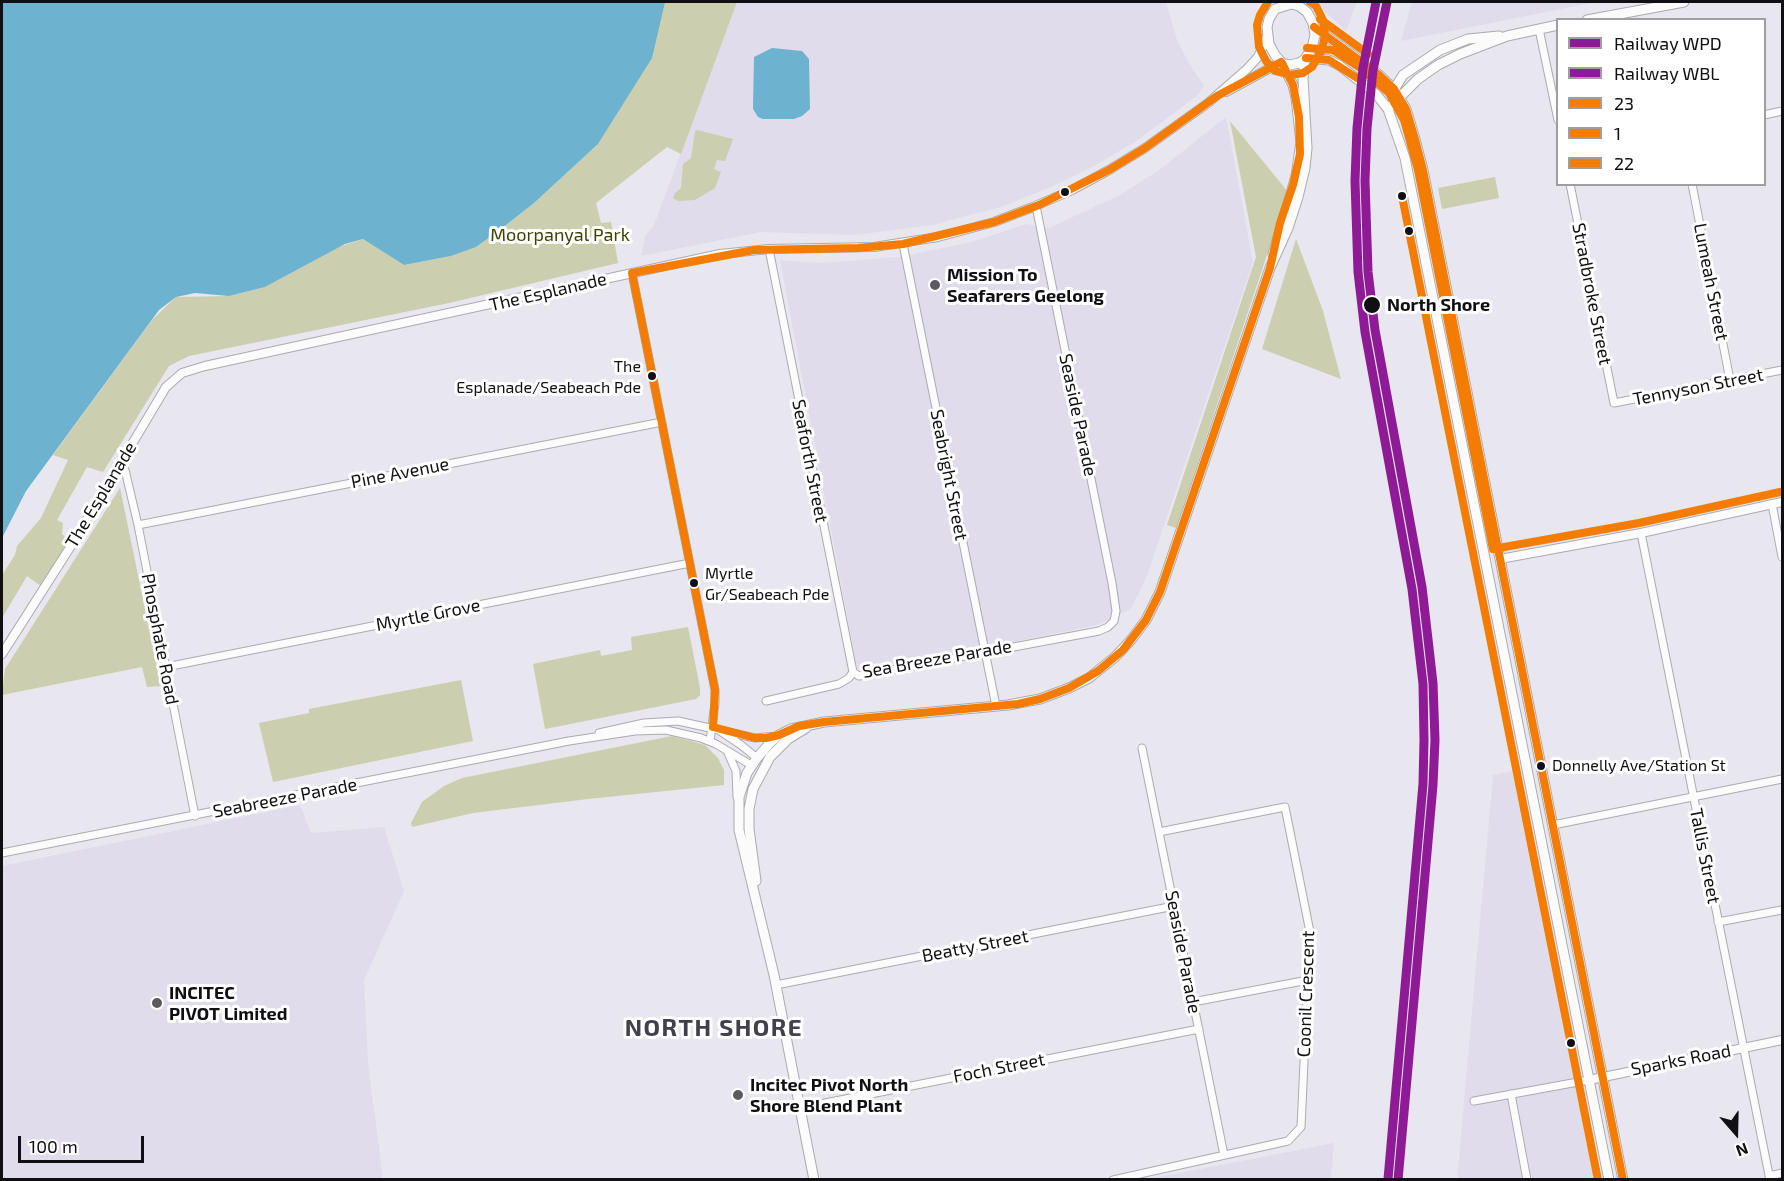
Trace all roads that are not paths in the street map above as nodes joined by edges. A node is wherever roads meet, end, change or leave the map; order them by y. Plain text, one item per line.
1 (1305, 2) edge
2 (1684, 2) edge
3 (1277, 5) edge
4 (1308, 13) junction
5 (1598, 18) edge
6 (1556, 25) edge
7 (1314, 27) junction
8 (1539, 29) junction
9 (1268, 35) junction
10 (1305, 58) junction
11 (1281, 63) junction
12 (1397, 93) junction
13 (1217, 96) junction
14 (1388, 109) junction
15 (1782, 111) edge
16 (1556, 115) edge
17 (1766, 115) edge
18 (1570, 186) edge
19 (1692, 186) edge
20 (1036, 206) junction
21 (903, 244) junction
22 (769, 249) junction
23 (1270, 268) junction
24 (632, 273) junction
25 (1782, 370) edge
26 (1731, 380) junction
27 (1614, 403) joint
28 (662, 422) junction
29 (119, 465) junction
30 (1782, 502) edge
31 (1772, 504) junction
32 (138, 525) junction
33 (1641, 533) junction
34 (1782, 557) edge
35 (1500, 559) junction
36 (1485, 561) junction
37 (690, 563) junction
38 (1112, 624) joint
39 (985, 652) junction
40 (2, 654) edge
41 (166, 667) junction
42 (853, 672) junction
43 (766, 701) dead end
44 (996, 706) junction
45 (824, 722) junction
46 (713, 727) junction
47 (779, 735) junction
48 (569, 741) junction
49 (710, 741) junction
50 (724, 748) junction
51 (1142, 748) dead end
52 (754, 761) junction
53 (762, 768) junction
54 (1782, 779) edge
55 (1693, 797) junction
56 (738, 812) junction
57 (195, 816) junction
58 (1553, 825) junction
59 (1159, 832) junction
60 (2, 853) edge
61 (758, 904) junction
62 (1174, 906) junction
63 (1782, 909) edge
64 (1718, 922) junction
65 (1308, 980) junction
66 (776, 985) junction
67 (1193, 1002) junction
68 (1199, 1029) junction
69 (1782, 1040) edge
70 (1743, 1048) junction
71 (1602, 1077) junction
72 (1589, 1080) junction
73 (1510, 1095) junction
74 (1474, 1101) dead end
75 (800, 1108) junction
76 (1224, 1155) junction
77 (1782, 1173) edge
78 (1770, 1178) edge
79 (814, 1179) edge
80 (1113, 1179) edge
81 (1527, 1179) edge
82 (1609, 1179) edge
83 (1623, 1179) edge

1 - 4 main road
2 - 5 main road
3 - 4 main road
3 - 9 main road
4 - 7 main road
6 - 8 main road
7 - 10 main road
7 - 12 main road
8 - 12 main road
8 - 16 street
9 - 11 main road
9 - 13 street, The Esplanade
10 - 11 main road
10 - 14 main road
10 - 23 main road
11 - 13 street, The Esplanade
11 - 23 main road
12 - 14 main road
12 - 35 main road
13 - 20 street, The Esplanade
14 - 36 main road
15 - 17 street
18 - 27 street, Stradbroke Street
19 - 26 street, Lumeah Street
20 - 21 street, The Esplanade
20 - 38 street, Seaside Parade
21 - 22 street, The Esplanade
21 - 39 street, Seabright Street
22 - 24 street, The Esplanade
22 - 42 street, Seaforth Street
23 - 44 main road
24 - 28 street
24 - 29 street, The Esplanade
25 - 26 street, Tennyson Street
26 - 27 street, Tennyson Street
28 - 32 street, Pine Avenue
28 - 37 street
29 - 32 street, Phosphate Road
29 - 40 street, The Esplanade
30 - 31 street
31 - 33 street
31 - 34 street
32 - 41 street, Phosphate Road
33 - 35 street
33 - 55 street, Tallis Street
35 - 36 main road
35 - 58 main road
36 - 72 main road
37 - 41 street, Myrtle Grove
37 - 46 street
38 - 39 street, Sea Breeze Parade
39 - 42 street, Sea Breeze Parade
39 - 44 street, Seabright Street
41 - 57 street, Phosphate Road
42 - 43 street, Sea Breeze Parade
44 - 45 main road
45 - 47 main road
45 - 53 main road
46 - 47 street, Seabreeze Parade
46 - 48 street, Seabreeze Parade
46 - 49 street
46 - 52 street, Seabreeze Parade
47 - 52 main road
48 - 49 street, Seabreeze Parade
48 - 57 street, Seabreeze Parade
49 - 50 street, Seabreeze Parade
50 - 52 street, Seabreeze Parade
50 - 56 street
51 - 59 street, Seaside Parade
52 - 53 main road
52 - 56 main road
53 - 61 main road
54 - 55 street
55 - 58 street
55 - 64 street, Tallis Street
56 - 61 main road
57 - 60 street, Seabreeze Parade
58 - 71 main road
59 - 62 street, Seaside Parade
59 - 65 street, Coonil Crescent
61 - 66 main road
62 - 66 street, Beatty Street
62 - 67 street, Seaside Parade
63 - 64 street
64 - 70 street, Tallis Street
65 - 67 street
65 - 76 street, Coonil Crescent
66 - 75 main road
67 - 68 street, Seaside Parade
68 - 75 street, Foch Street
68 - 76 street, Seaside Parade
69 - 70 street, Sparks Road
70 - 71 street, Sparks Road
70 - 78 street, Tallis Street
71 - 72 street, Sparks Road
71 - 83 main road
72 - 73 street, Sparks Road
72 - 82 main road
73 - 74 street, Sparks Road
73 - 81 street
75 - 79 main road
76 - 80 street
77 - 78 street

